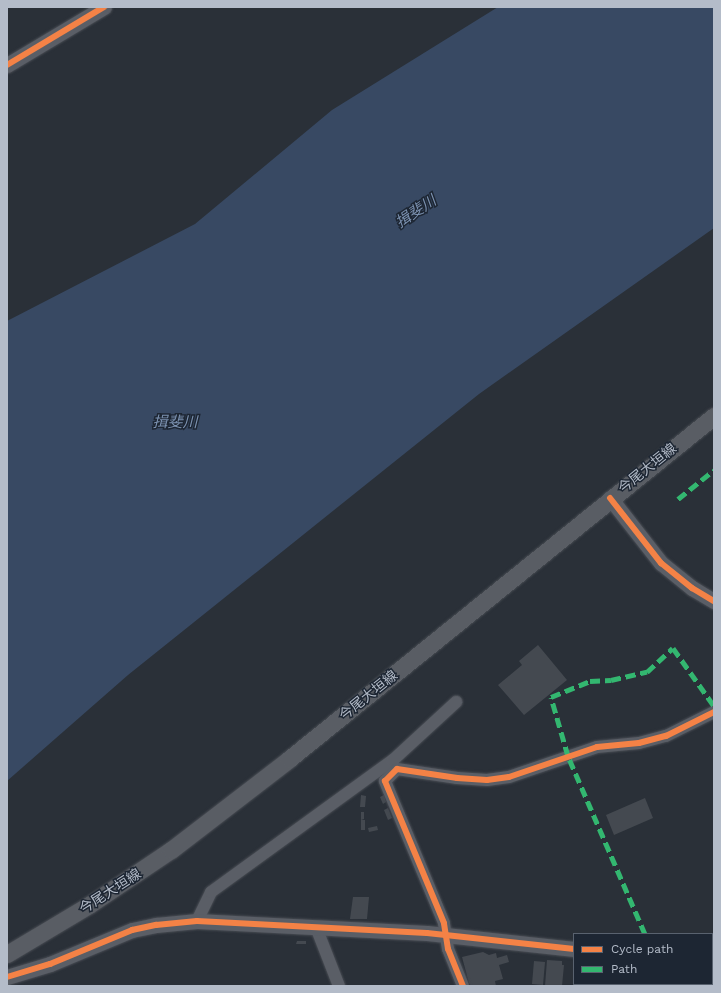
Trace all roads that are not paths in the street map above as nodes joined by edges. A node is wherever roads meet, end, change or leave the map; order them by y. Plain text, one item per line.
1 (104, 7) edge
2 (7, 65) edge
3 (714, 416) edge
4 (610, 498) junction
5 (714, 601) edge
6 (456, 702) dead end
7 (714, 712) edge
8 (196, 922) junction
9 (316, 927) junction
10 (444, 934) junction
11 (573, 949) edge
12 (7, 954) edge
13 (7, 977) edge
14 (339, 986) edge
15 (462, 986) edge

1 - 2 street
3 - 4 main road, 今尾大垣線
4 - 5 street
4 - 12 main road, 今尾大垣線
6 - 8 street
7 - 10 street
8 - 9 street
8 - 13 street
9 - 10 street
9 - 14 street
10 - 11 street
10 - 15 street

